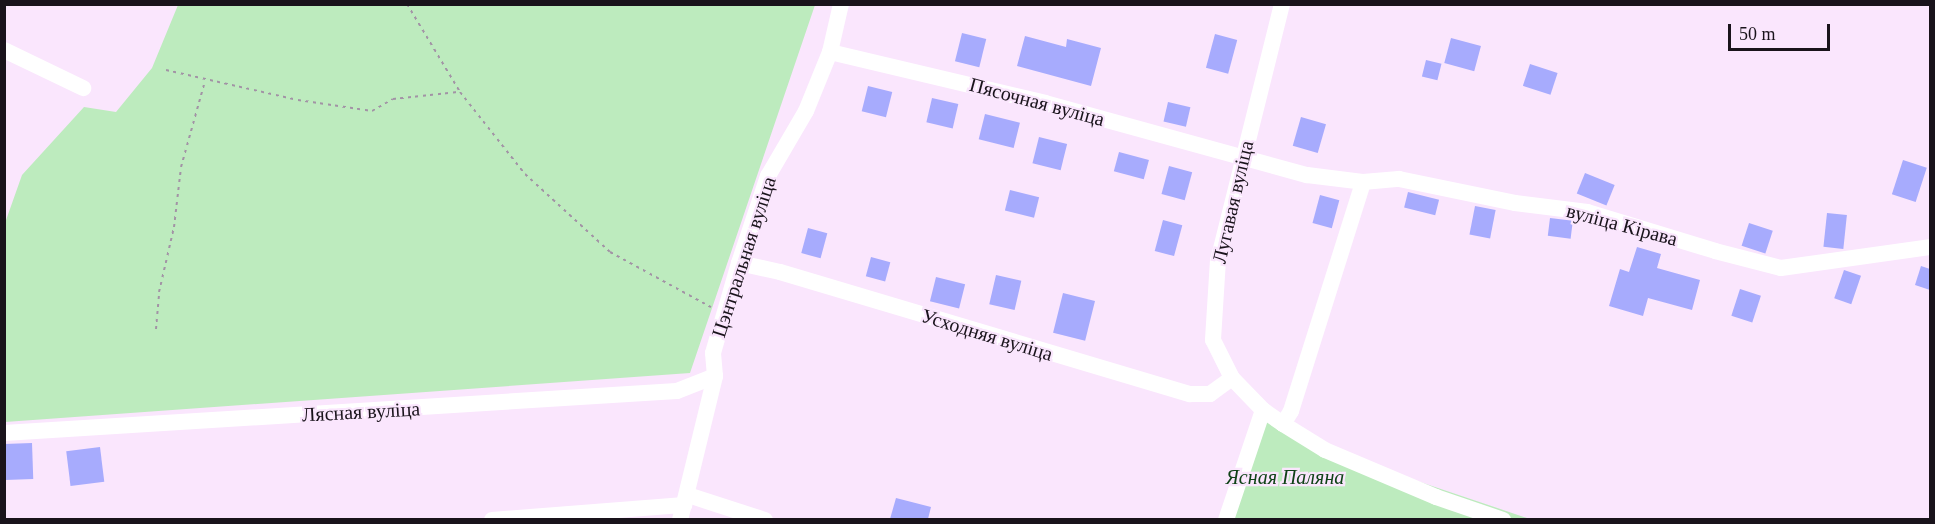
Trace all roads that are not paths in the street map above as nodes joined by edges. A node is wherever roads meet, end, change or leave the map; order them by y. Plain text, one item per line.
1 (841, 4) edge
2 (1282, 4) edge
3 (4, 50) edge
4 (830, 52) junction
5 (83, 88) dead end
6 (1243, 157) junction
7 (1363, 182) junction
8 (1930, 247) edge
9 (739, 263) junction
10 (715, 376) junction
11 (1233, 378) junction
12 (1263, 410) junction
13 (1283, 424) junction
14 (4, 433) edge
15 (684, 507) edge
16 (492, 519) edge
17 (765, 519) edge
18 (1226, 519) edge
19 (1503, 519) edge

1 - 4 street, Цэнтральная вуліца
2 - 6 street, Лугавая вуліца
3 - 5 street
4 - 6 street, Пясочная вуліца
4 - 9 street, Цэнтральная вуліца
6 - 7 street, вуліца Кірава
6 - 11 street, Лугавая вуліца
7 - 8 street, вуліца Кірава
7 - 13 street
9 - 10 street, Цэнтральная вуліца
9 - 11 street, Усходняя вуліца
10 - 14 street, Лясная вуліца
10 - 15 street, Цэнтральная вуліца
11 - 12 street, Лугавая вуліца
12 - 13 street, Лугавая вуліца
12 - 18 street
13 - 19 street, Лугавая вуліца
15 - 16 street
15 - 17 street

